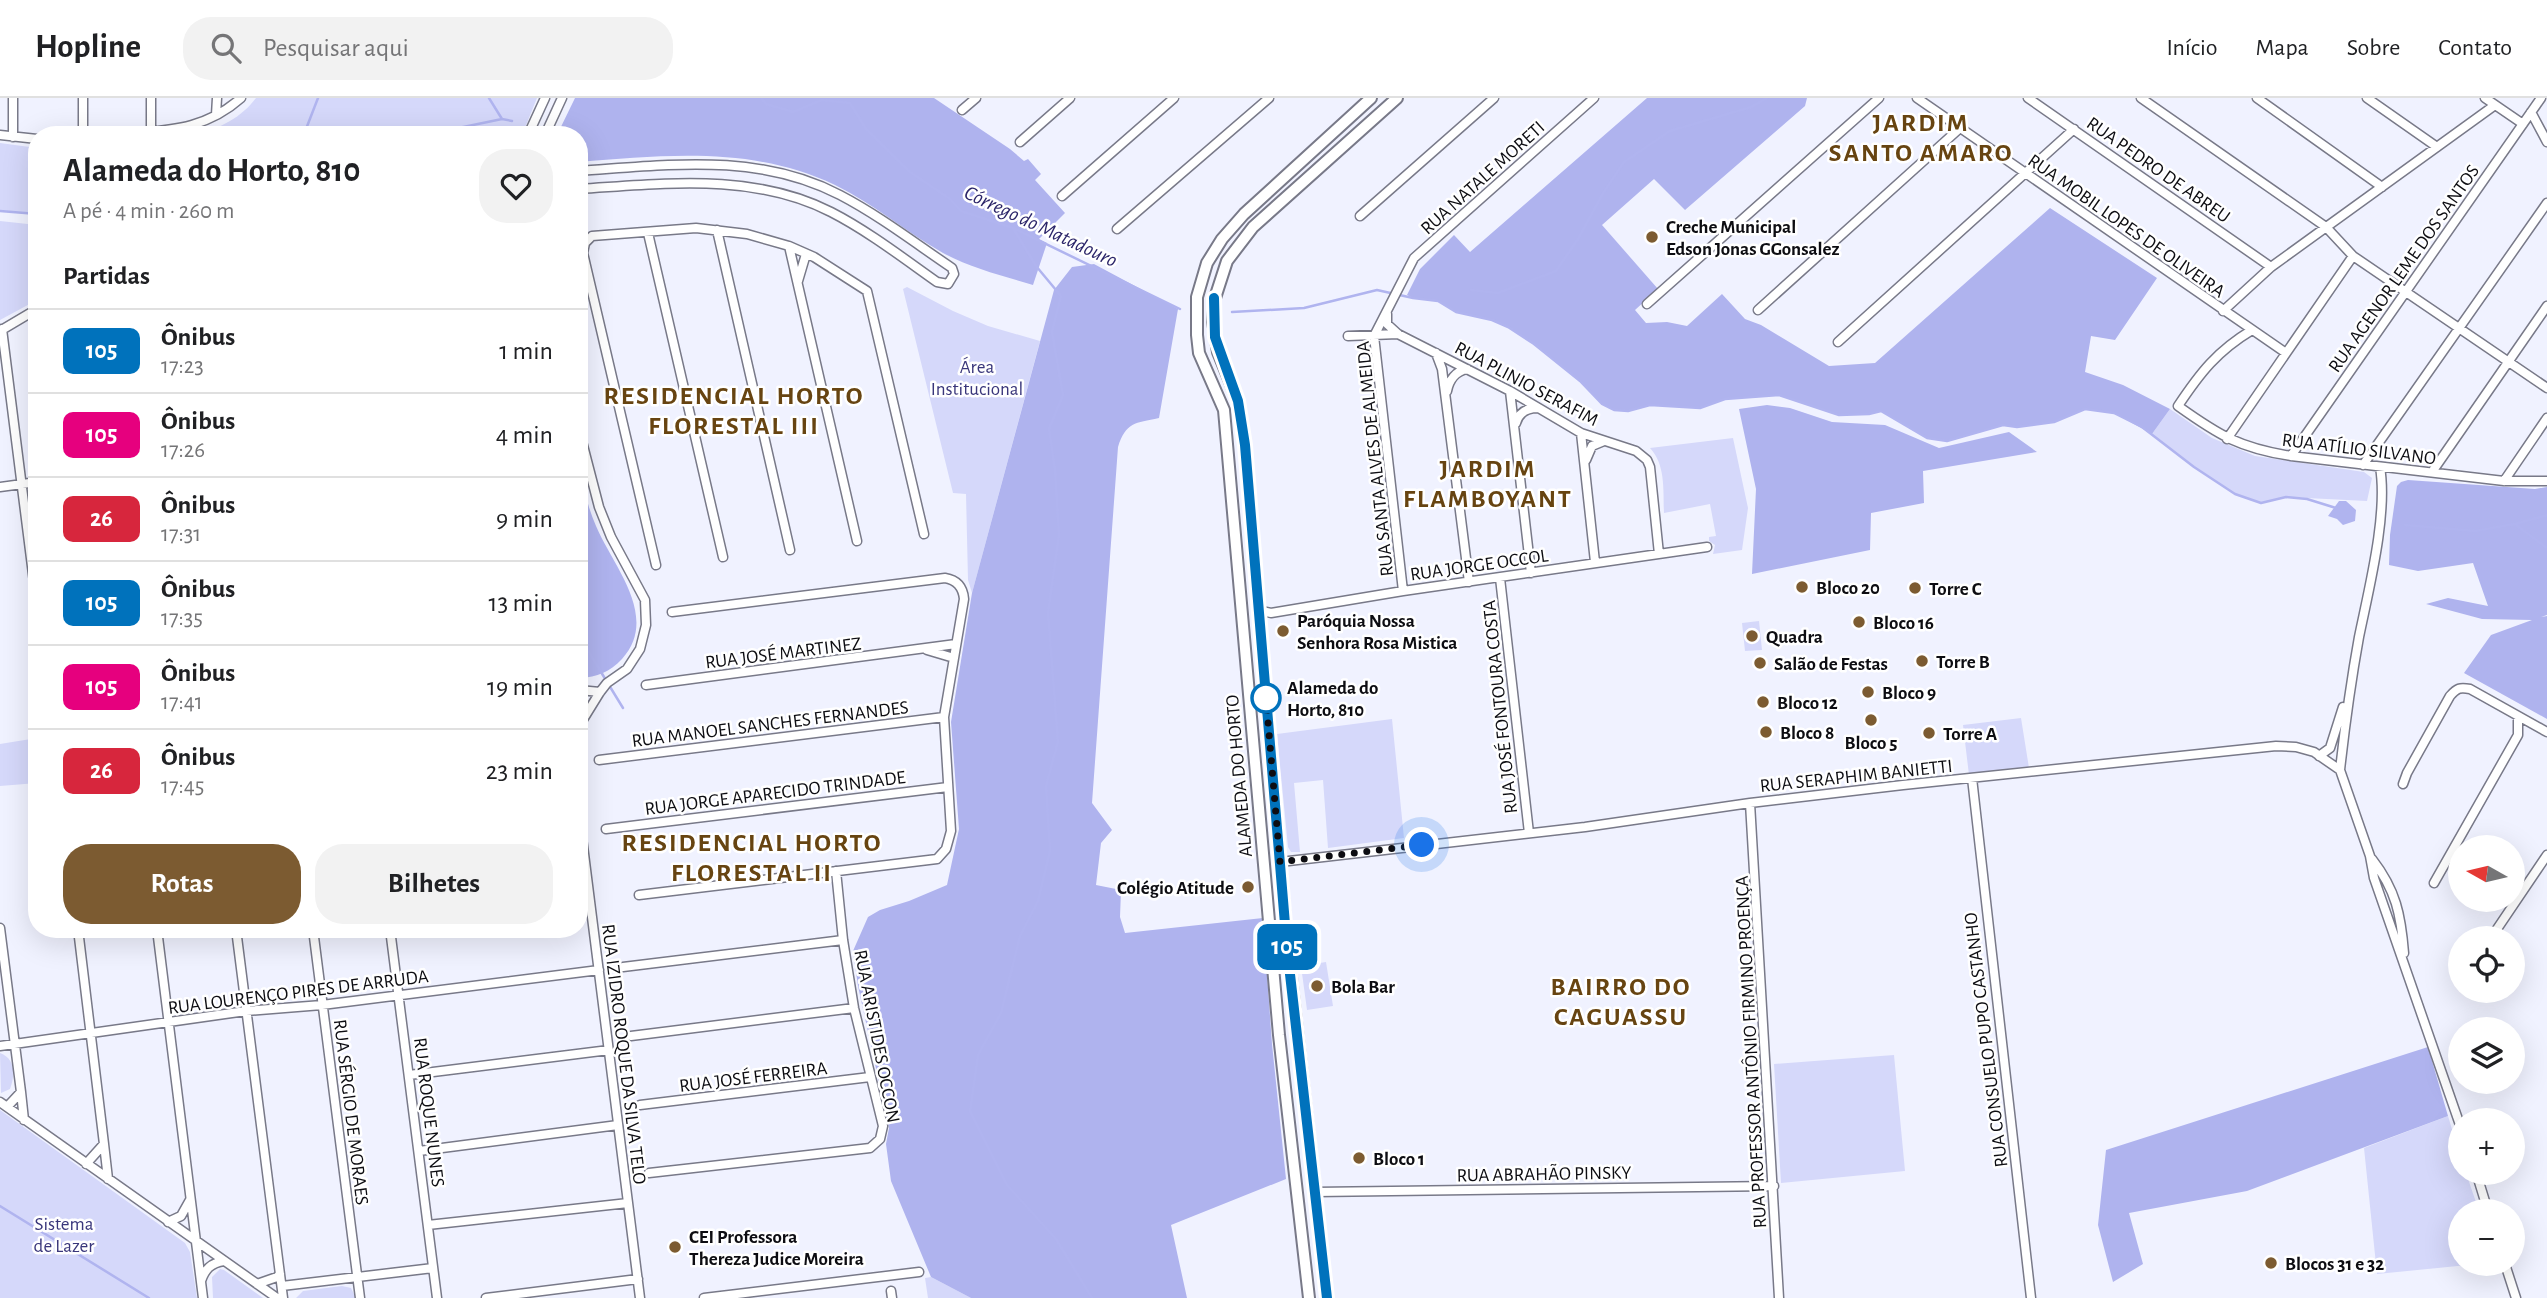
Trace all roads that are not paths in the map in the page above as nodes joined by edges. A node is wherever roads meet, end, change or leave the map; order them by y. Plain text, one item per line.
1 (13, 98) edge
2 (82, 98) edge
3 (151, 98) edge
4 (217, 98) edge
5 (545, 98) edge
6 (562, 98) edge
7 (976, 98) edge
8 (1070, 98) edge
9 (1174, 98) edge
10 (1269, 98) edge
11 (1371, 98) edge
12 (1397, 98) edge
13 (1494, 98) edge
14 (1594, 98) edge
15 (1879, 98) edge
16 (1917, 98) edge
17 (2028, 98) edge
18 (2141, 98) edge
19 (2257, 98) edge
20 (2367, 98) edge
21 (2485, 98) edge
22 (2541, 98) edge
23 (239, 99) edge
24 (2495, 105) junction
25 (962, 110) dead end
26 (2531, 112) junction
27 (216, 115) junction
28 (83, 126) edge
29 (152, 126) edge
30 (194, 126) edge
31 (532, 126) edge
32 (549, 126) edge
33 (2521, 126) junction
34 (1960, 128) junction
35 (2074, 129) junction
36 (2541, 131) junction
37 (0, 135) edge
38 (13, 137) junction
39 (28, 138) edge
40 (1020, 142) dead end
41 (2547, 142) edge
42 (2437, 147) junction
43 (588, 170) edge
44 (2025, 173) junction
45 (2382, 187) junction
46 (588, 189) edge
47 (1062, 196) dead end
48 (2547, 203) edge
49 (1360, 216) dead end
50 (2326, 227) junction
51 (1117, 229) dead end
52 (717, 230) junction
53 (648, 233) junction
54 (588, 240) edge
55 (789, 246) junction
56 (806, 254) junction
57 (2353, 256) junction
58 (2271, 267) junction
59 (588, 274) edge
60 (1399, 286) joint
61 (797, 287) junction
62 (2406, 292) junction
63 (1647, 304) dead end
64 (1389, 306) junction
65 (2547, 306) edge
66 (1758, 310) dead end
67 (2222, 311) junction
68 (28, 314) edge
69 (2458, 327) junction
70 (1, 330) edge
71 (2252, 330) junction
72 (1398, 334) junction
73 (1348, 336) dead end
74 (1374, 336) junction
75 (1838, 342) dead end
76 (1436, 352) junction
77 (2286, 353) junction
78 (2509, 362) junction
79 (1468, 369) junction
80 (2547, 388) edge
81 (1510, 391) junction
82 (1446, 401) junction
83 (1539, 408) junction
84 (2547, 418) edge
85 (1515, 425) junction
86 (1581, 433) junction
87 (2227, 439) junction
88 (1607, 441) junction
89 (2291, 456) junction
90 (588, 465) edge
91 (2364, 465) junction
92 (1585, 466) junction
93 (2380, 467) junction
94 (2432, 472) junction
95 (2504, 481) junction
96 (2547, 481) edge
97 (28, 483) edge
98 (21, 484) junction
99 (0, 486) edge
100 (923, 534) dead end
101 (28, 537) edge
102 (857, 541) dead end
103 (1707, 547) dead end
104 (790, 550) dead end
105 (1659, 554) junction
106 (723, 557) dead end
107 (1595, 562) junction
108 (656, 565) dead end
109 (1531, 573) junction
110 (1500, 578) junction
111 (1469, 582) junction
112 (1403, 591) junction
113 (1259, 607) junction
114 (672, 612) dead end
115 (956, 644) junction
116 (925, 650) junction
117 (954, 658) junction
118 (2351, 678) junction
119 (646, 685) dead end
120 (588, 691) edge
121 (600, 692) junction
122 (588, 711) edge
123 (2518, 716) junction
124 (944, 717) junction
125 (2534, 725) junction
126 (2547, 732) edge
127 (2518, 734) junction
128 (2343, 742) junction
129 (2319, 756) junction
130 (599, 760) dead end
131 (2330, 763) junction
132 (2340, 770) junction
133 (1972, 778) junction
134 (2403, 784) dead end
135 (948, 787) junction
136 (1750, 803) junction
137 (1262, 827) junction
138 (606, 829) dead end
139 (1529, 833) junction
140 (2547, 855) edge
141 (2370, 856) junction
142 (1280, 862) junction
143 (836, 872) junction
144 (2387, 879) junction
145 (2434, 883) dead end
146 (2377, 886) junction
147 (639, 895) dead end
148 (588, 913) edge
149 (2499, 926) edge
150 (0, 928) edge
151 (2399, 933) junction
152 (79, 938) edge
153 (158, 938) edge
154 (237, 938) edge
155 (314, 938) edge
156 (391, 938) edge
157 (843, 940) junction
158 (623, 967) dead end
159 (599, 970) junction
160 (399, 993) junction
161 (322, 1004) junction
162 (854, 1008) junction
163 (246, 1012) junction
164 (168, 1022) junction
165 (90, 1034) junction
166 (631, 1036) dead end
167 (15, 1044) junction
168 (0, 1046) edge
169 (609, 1050) junction
170 (409, 1075) junction
171 (870, 1077) junction
172 (21, 1092) junction
173 (3, 1104) edge
174 (640, 1105) dead end
175 (2454, 1108) edge
176 (24, 1120) junction
177 (618, 1125) junction
178 (104, 1144) junction
179 (419, 1151) junction
180 (86, 1164) junction
181 (649, 1173) dead end
182 (108, 1179) junction
183 (1774, 1186) junction
184 (1315, 1192) junction
185 (190, 1200) junction
186 (628, 1203) junction
187 (168, 1222) junction
188 (428, 1225) junction
189 (195, 1241) junction
190 (224, 1261) junction
191 (433, 1268) junction
192 (919, 1272) dead end
193 (280, 1274) junction
194 (2509, 1276) edge
195 (357, 1278) junction
196 (638, 1279) junction
197 (201, 1281) junction
198 (257, 1284) junction
199 (282, 1286) junction
200 (203, 1298) edge
201 (277, 1298) edge
202 (283, 1298) edge
203 (360, 1298) edge
204 (437, 1298) edge
205 (486, 1298) edge
206 (640, 1298) edge
207 (704, 1298) edge
208 (1309, 1298) edge
209 (1327, 1298) edge
210 (1779, 1298) edge
211 (2031, 1298) edge
212 (2516, 1298) edge

1 - 38 street
2 - 28 street
3 - 29 street
4 - 27 street
5 - 31 street
6 - 32 street
7 - 25 street
8 - 40 street
9 - 47 street
10 - 51 street
11 - 137 main road, ALAMEDA DO HORTO
12 - 113 main road, ALAMEDA DO HORTO
13 - 49 street
14 - 60 street, RUA NATALE MORETI
15 - 63 street
16 - 34 street, RUA MOBIL LOPES DE OLIVEIRA
17 - 35 street, RUA PEDRO DE ABREU
18 - 50 street
19 - 45 street
20 - 42 street
21 - 24 street
22 - 26 street, RUA AGENOR LEME DOS SANTOS
23 - 27 street
24 - 33 street
24 - 42 street
26 - 33 street, RUA AGENOR LEME DOS SANTOS
26 - 36 street
27 - 30 street
33 - 36 street
33 - 62 street, RUA AGENOR LEME DOS SANTOS
34 - 44 street, RUA MOBIL LOPES DE OLIVEIRA
34 - 66 street
35 - 44 street
35 - 58 street, RUA PEDRO DE ABREU
36 - 41 street
37 - 38 street
38 - 39 street
42 - 45 street
43 - 46 street
44 - 67 street, RUA MOBIL LOPES DE OLIVEIRA
44 - 75 street
45 - 50 street
48 - 69 street
50 - 57 street
50 - 58 street
52 - 53 street
52 - 55 street
52 - 104 street
53 - 54 street
53 - 106 street
55 - 56 street
55 - 61 street
56 - 61 street
56 - 100 street
57 - 62 street
57 - 77 street
58 - 67 street
59 - 108 street
60 - 64 street, RUA SANTA ALVES DE ALMEIDA
61 - 102 street
62 - 69 street
62 - 89 street, RUA AGENOR LEME DOS SANTOS
64 - 72 street
64 - 74 street, RUA SANTA ALVES DE ALMEIDA
65 - 78 street
67 - 71 street, RUA MOBIL LOPES DE OLIVEIRA
68 - 70 street
69 - 78 street
69 - 91 street
70 - 98 street
71 - 77 street, RUA MOBIL LOPES DE OLIVEIRA
71 - 87 street, RUA ATÍLIO SILVANO
72 - 74 street
72 - 76 street, RUA PLINIO SERAFIM
73 - 74 street
74 - 112 street, RUA SANTA ALVES DE ALMEIDA
76 - 79 street, RUA PLINIO SERAFIM
76 - 82 street
77 - 87 street
78 - 80 street
78 - 94 street
79 - 81 street, RUA PLINIO SERAFIM
79 - 82 street
81 - 83 street, RUA PLINIO SERAFIM
81 - 85 street
82 - 111 street
83 - 85 street
83 - 86 street, RUA PLINIO SERAFIM
84 - 95 street
85 - 109 street
86 - 88 street, RUA PLINIO SERAFIM
86 - 92 street
87 - 89 street, RUA ATÍLIO SILVANO
88 - 92 street
88 - 105 street, RUA PLINIO SERAFIM
89 - 91 street, RUA ATÍLIO SILVANO
90 - 121 street
91 - 93 street, RUA ATÍLIO SILVANO
92 - 107 street
93 - 94 street, RUA ATÍLIO SILVANO
93 - 118 street
94 - 95 street, RUA ATÍLIO SILVANO
95 - 96 street, RUA ATÍLIO SILVANO
97 - 98 street
98 - 99 street
98 - 101 street
103 - 105 street, RUA JORGE OCCOL
105 - 107 street, RUA JORGE OCCOL
107 - 109 street, RUA JORGE OCCOL
109 - 110 street, RUA JORGE OCCOL
110 - 111 street, RUA JORGE OCCOL
110 - 139 street, RUA JOSÉ FONTOURA COSTA
111 - 112 street, RUA JORGE OCCOL
112 - 113 street, RUA JORGE OCCOL
113 - 142 main road, ALAMEDA DO HORTO
114 - 115 street
115 - 116 street, RUA JOSÉ MARTINEZ
115 - 117 street
116 - 117 street, RUA JOSÉ MARTINEZ
116 - 119 street, RUA JOSÉ MARTINEZ
117 - 124 street
118 - 128 street
118 - 129 street
120 - 121 street
121 - 122 street
123 - 125 street
123 - 127 street
123 - 134 street
124 - 130 street, RUA MANOEL SANCHES FERNANDES
124 - 135 street
125 - 126 street
125 - 127 street
127 - 145 street
128 - 131 street
128 - 132 street
129 - 131 street, RUA SERAPHIM BANIETTI
129 - 133 street, RUA SERAPHIM BANIETTI
131 - 132 street, RUA SERAPHIM BANIETTI
132 - 141 street
133 - 136 street, RUA SERAPHIM BANIETTI
133 - 211 street, RUA CONSUELO PUPO CASTANHO
135 - 138 street, RUA JORGE APARECIDO TRINDADE
135 - 143 street
136 - 139 street, RUA SERAPHIM BANIETTI
136 - 183 street, RUA PROFESSOR ANTÔNIO FIRMINO PROENÇA
137 - 142 main road
137 - 208 main road, ALAMEDA DO HORTO
139 - 142 street, RUA SERAPHIM BANIETTI
140 - 149 street
141 - 144 street
141 - 146 street
142 - 184 main road, ALAMEDA DO HORTO
143 - 147 street
143 - 157 street, RUA ARISTIDES OCCON
144 - 146 street
144 - 151 street
146 - 151 street
148 - 159 street, RUA IZIDRO ROQUE DA SILVA TELO
150 - 167 street
151 - 175 street
152 - 165 street
153 - 164 street
154 - 163 street
155 - 161 street, RUA SÉRGIO DE MORAES
156 - 160 street, RUA ROQUE NUNES
157 - 158 street
157 - 162 street, RUA ARISTIDES OCCON
159 - 160 street, RUA LOURENÇO PIRES DE ARRUDA
159 - 169 street, RUA IZIDRO ROQUE DA SILVA TELO
160 - 161 street, RUA LOURENÇO PIRES DE ARRUDA
160 - 170 street, RUA ROQUE NUNES
161 - 163 street, RUA LOURENÇO PIRES DE ARRUDA
161 - 195 street, RUA SÉRGIO DE MORAES
162 - 166 street
162 - 171 street, RUA ARISTIDES OCCON
163 - 164 street, RUA LOURENÇO PIRES DE ARRUDA
163 - 193 street
164 - 165 street, RUA LOURENÇO PIRES DE ARRUDA
164 - 185 street
165 - 167 street, RUA LOURENÇO PIRES DE ARRUDA
165 - 178 street
167 - 168 street, RUA LOURENÇO PIRES DE ARRUDA
167 - 172 street
169 - 170 street
169 - 177 street, RUA IZIDRO ROQUE DA SILVA TELO
170 - 179 street, RUA ROQUE NUNES
171 - 174 street, RUA JOSÉ FERREIRA
171 - 181 street, RUA ARISTIDES OCCON
172 - 173 street
172 - 176 street
173 - 176 street
176 - 180 street
177 - 179 street
177 - 186 street, RUA IZIDRO ROQUE DA SILVA TELO
178 - 180 street
178 - 182 street
179 - 188 street, RUA ROQUE NUNES
180 - 182 street
182 - 187 street
183 - 184 street, RUA ABRAHÃO PINSKY
183 - 210 street, RUA PROFESSOR ANTÔNIO FIRMINO PROENÇA
184 - 209 main road, ALAMEDA DO HORTO
185 - 187 street
185 - 189 street
186 - 188 street
186 - 196 street, RUA IZIDRO ROQUE DA SILVA TELO
187 - 189 street
188 - 191 street, RUA ROQUE NUNES
189 - 190 street
189 - 197 street
190 - 197 street
190 - 198 street
191 - 195 street
191 - 204 street, RUA ROQUE NUNES
192 - 207 street
193 - 198 street
193 - 199 street
194 - 212 street
195 - 199 street
195 - 203 street, RUA SÉRGIO DE MORAES
196 - 205 street
196 - 206 street, RUA IZIDRO ROQUE DA SILVA TELO
197 - 200 street
198 - 201 street
199 - 202 street

